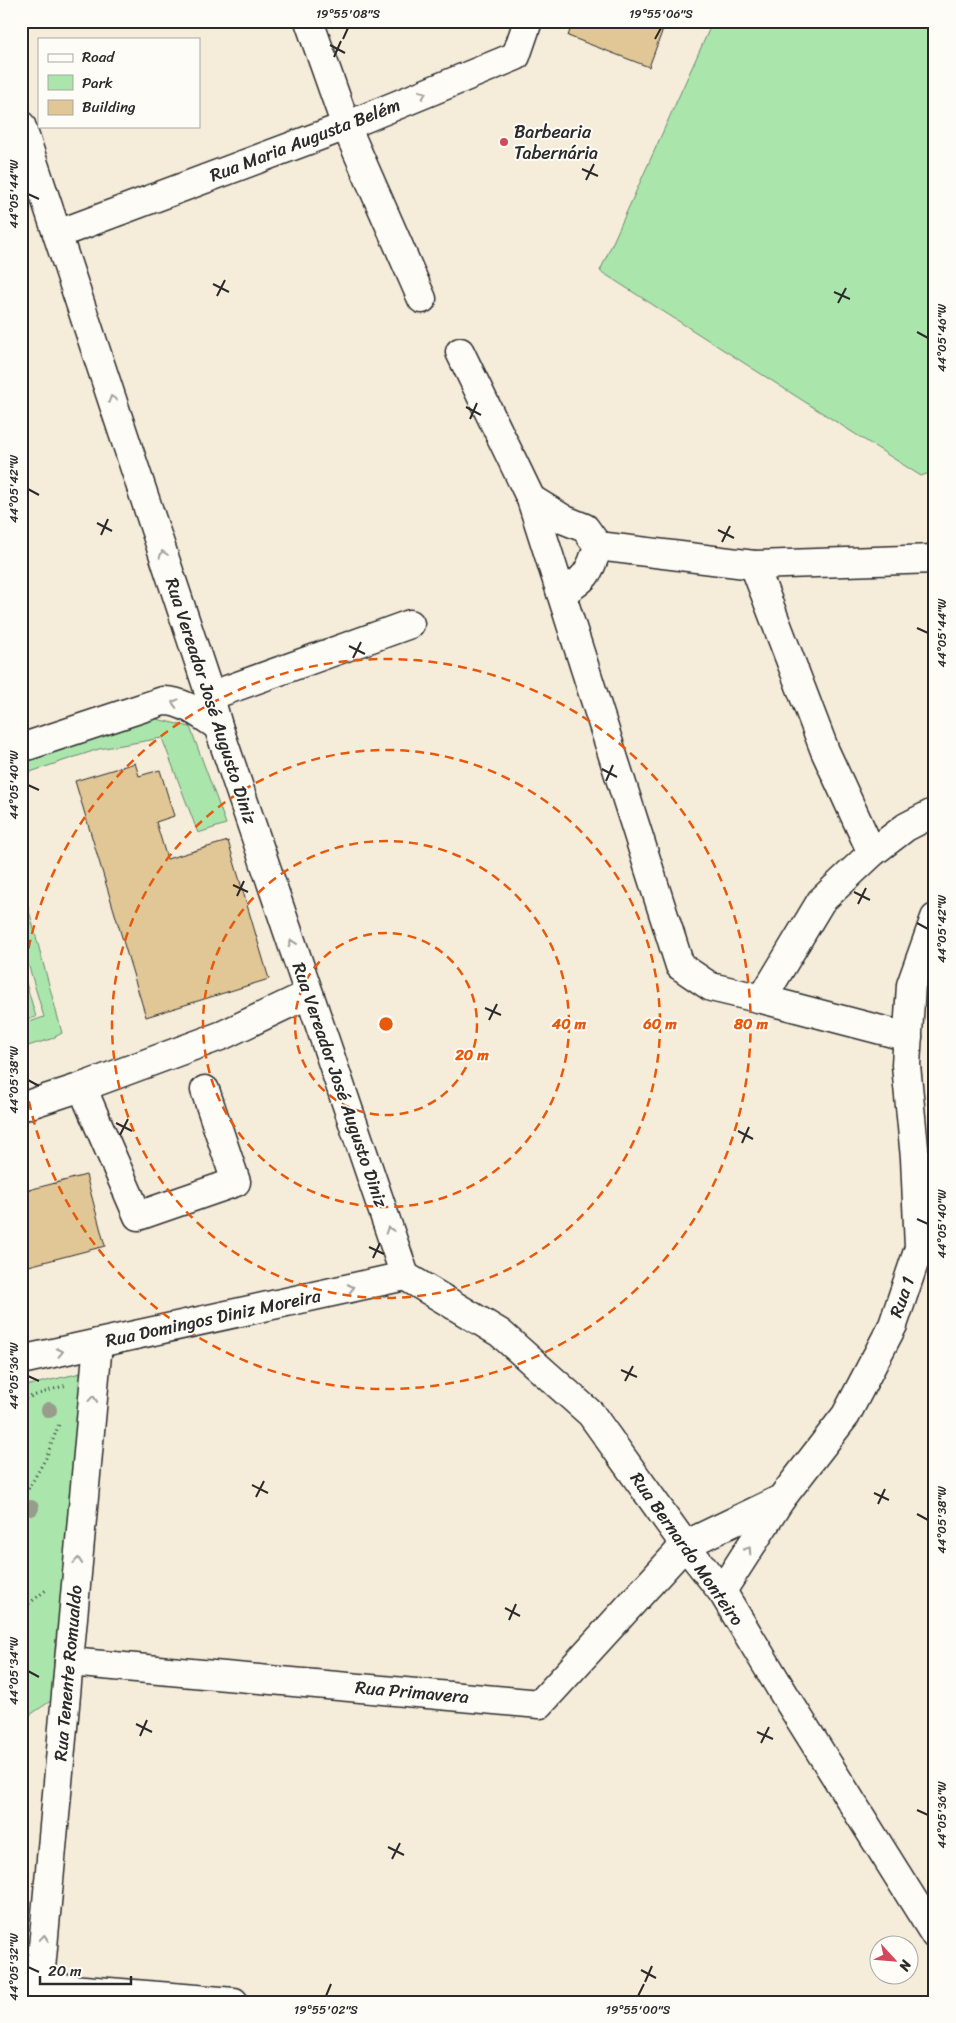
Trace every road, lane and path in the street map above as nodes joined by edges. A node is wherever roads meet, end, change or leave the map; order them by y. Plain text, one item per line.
1 (309, 21) edge
2 (528, 21) edge
3 (21, 125) edge
4 (346, 126) junction
5 (58, 234) junction
6 (422, 299) dead end
7 (460, 352) dead end
8 (531, 499) junction
9 (598, 546) junction
10 (935, 559) edge
11 (754, 564) junction
12 (561, 593) junction
13 (410, 624) dead end
14 (210, 696) junction
15 (218, 726) junction
16 (21, 748) edge
17 (935, 812) edge
18 (872, 852) junction
19 (935, 918) edge
20 (309, 994) junction
21 (762, 1000) junction
22 (908, 1037) junction
23 (85, 1086) junction
24 (205, 1090) dead end
25 (21, 1107) edge
26 (404, 1276) junction
27 (98, 1343) junction
28 (21, 1360) edge
29 (60, 1422) dead end
30 (781, 1499) junction
31 (21, 1502) edge
32 (685, 1545) junction
33 (722, 1591) junction
34 (69, 1662) junction
35 (935, 1935) edge
36 (33, 1991) edge
37 (234, 2002) edge

1 - 4 street
4 -> 2 street, Rua Maria Augusta Belém
3 - 5 street, Rua Vereador José Augusto Diniz
4 - 5 street, Rua Maria Augusta Belém
4 - 6 street
14 -> 5 street, Rua Vereador José Augusto Diniz
7 - 8 street
8 - 9 street
8 - 12 street
9 - 11 street
9 - 12 street
10 - 11 street
11 - 18 street
12 - 21 street
13 - 14 street
14 - 15 street, Rua Vereador José Augusto Diniz
15 -> 16 street
20 -> 15 street, Rua Vereador José Augusto Diniz
17 - 18 street
18 - 21 street
19 - 22 street, Rua 1
20 - 23 street
26 -> 20 street, Rua Vereador José Augusto Diniz
21 - 22 street
22 - 30 street, Rua 1
23 - 24 street
23 - 25 street
27 -> 26 street, Rua Domingos Diniz Moreira
26 - 32 street, Rua Bernardo Monteiro
28 -> 27 street, Rua Domingos Diniz Moreira
34 -> 27 street, Rua Tenente Romualdo
29 - 31 path
30 - 32 street, Rua 1
33 -> 30 street, Rua 1
32 - 33 street, Rua Bernardo Monteiro
32 - 34 street, Rua Primavera
33 - 35 street, Rua Bernardo Monteiro
36 -> 34 street, Rua Tenente Romualdo
36 - 37 street

